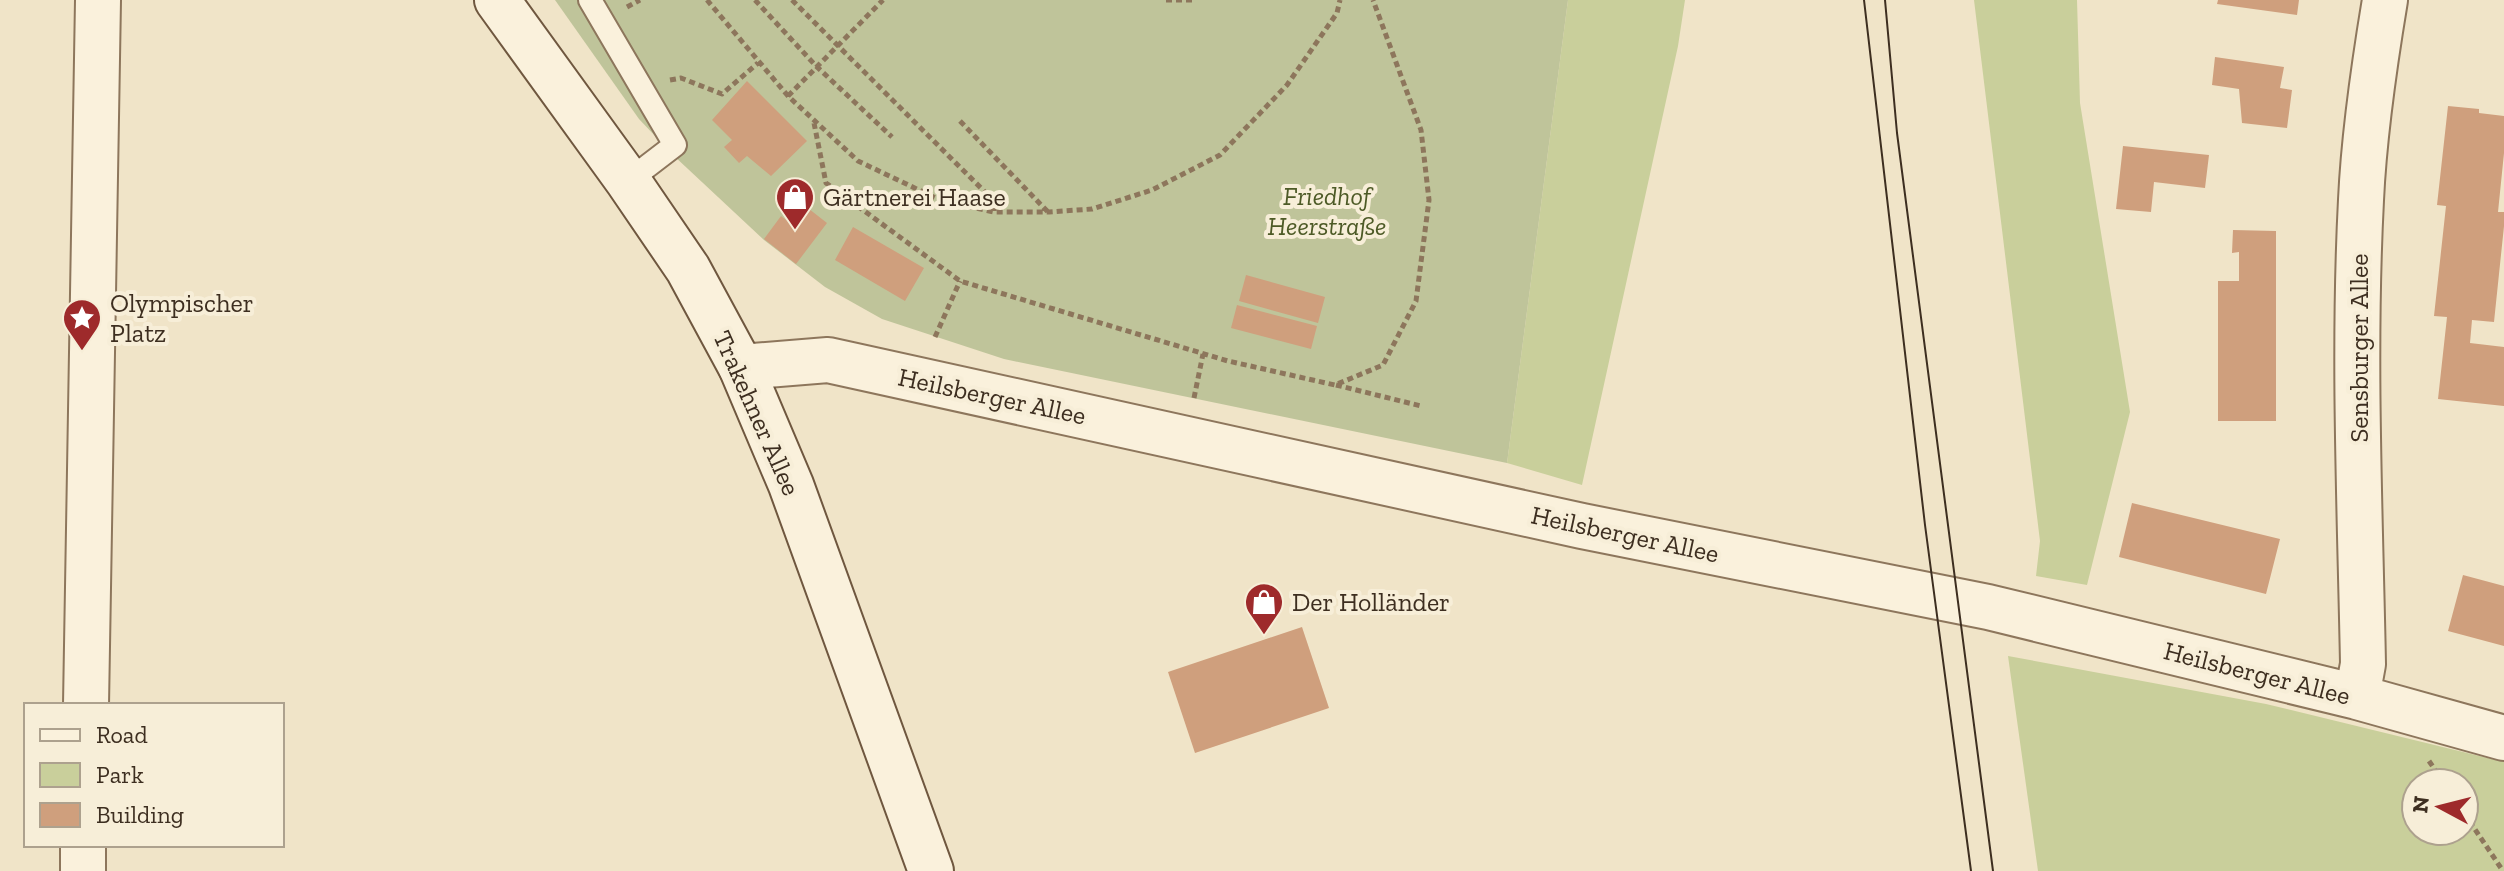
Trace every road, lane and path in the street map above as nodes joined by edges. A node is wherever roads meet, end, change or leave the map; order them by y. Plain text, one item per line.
1 (98, 0) edge
2 (497, 0) edge
3 (590, 0) edge
4 (707, 0) edge
5 (755, 0) edge
6 (792, 0) edge
7 (883, 0) edge
8 (1166, 0) edge
9 (1194, 0) edge
10 (1340, 0) edge
11 (1373, 0) edge
12 (2385, 0) edge
13 (837, 47) junction
14 (758, 63) junction
15 (816, 66) junction
16 (656, 84) dead end
17 (788, 96) junction
18 (960, 121) dead end
19 (814, 123) junction
20 (892, 137) dead end
21 (628, 181) junction
22 (994, 212) junction
23 (1049, 212) junction
24 (960, 281) junction
25 (935, 337) dead end
26 (1203, 354) junction
27 (741, 367) junction
28 (1335, 385) junction
29 (1194, 398) dead end
30 (1421, 406) dead end
31 (2357, 697) junction
32 (86, 703) edge
33 (2504, 738) edge
34 (2423, 751) dead end
35 (2434, 767) edge
36 (2480, 837) edge
37 (83, 847) edge
38 (83, 871) edge
39 (931, 871) edge
40 (2503, 871) edge

1 - 32 street
2 - 21 street, Trakehner Allee
3 - 21 lane
4 - 14 path
5 - 15 path
6 - 13 path
7 - 13 path
8 - 9 path
10 - 23 path
11 - 28 path
12 - 31 street, Sensburger Allee
13 - 15 path
13 - 22 path
14 - 16 path
14 - 17 path
15 - 17 path
15 - 20 path
17 - 19 path
18 - 23 path
19 - 22 path
19 - 24 path
21 - 27 street, Trakehner Allee
22 - 23 path
24 - 25 path
24 - 26 path
26 - 28 path
26 - 29 path
27 - 31 street, Heilsberger Allee
27 - 39 street, Trakehner Allee
28 - 30 path
31 - 33 street, Heilsberger Allee
34 - 35 path
36 - 40 path
37 - 38 street

